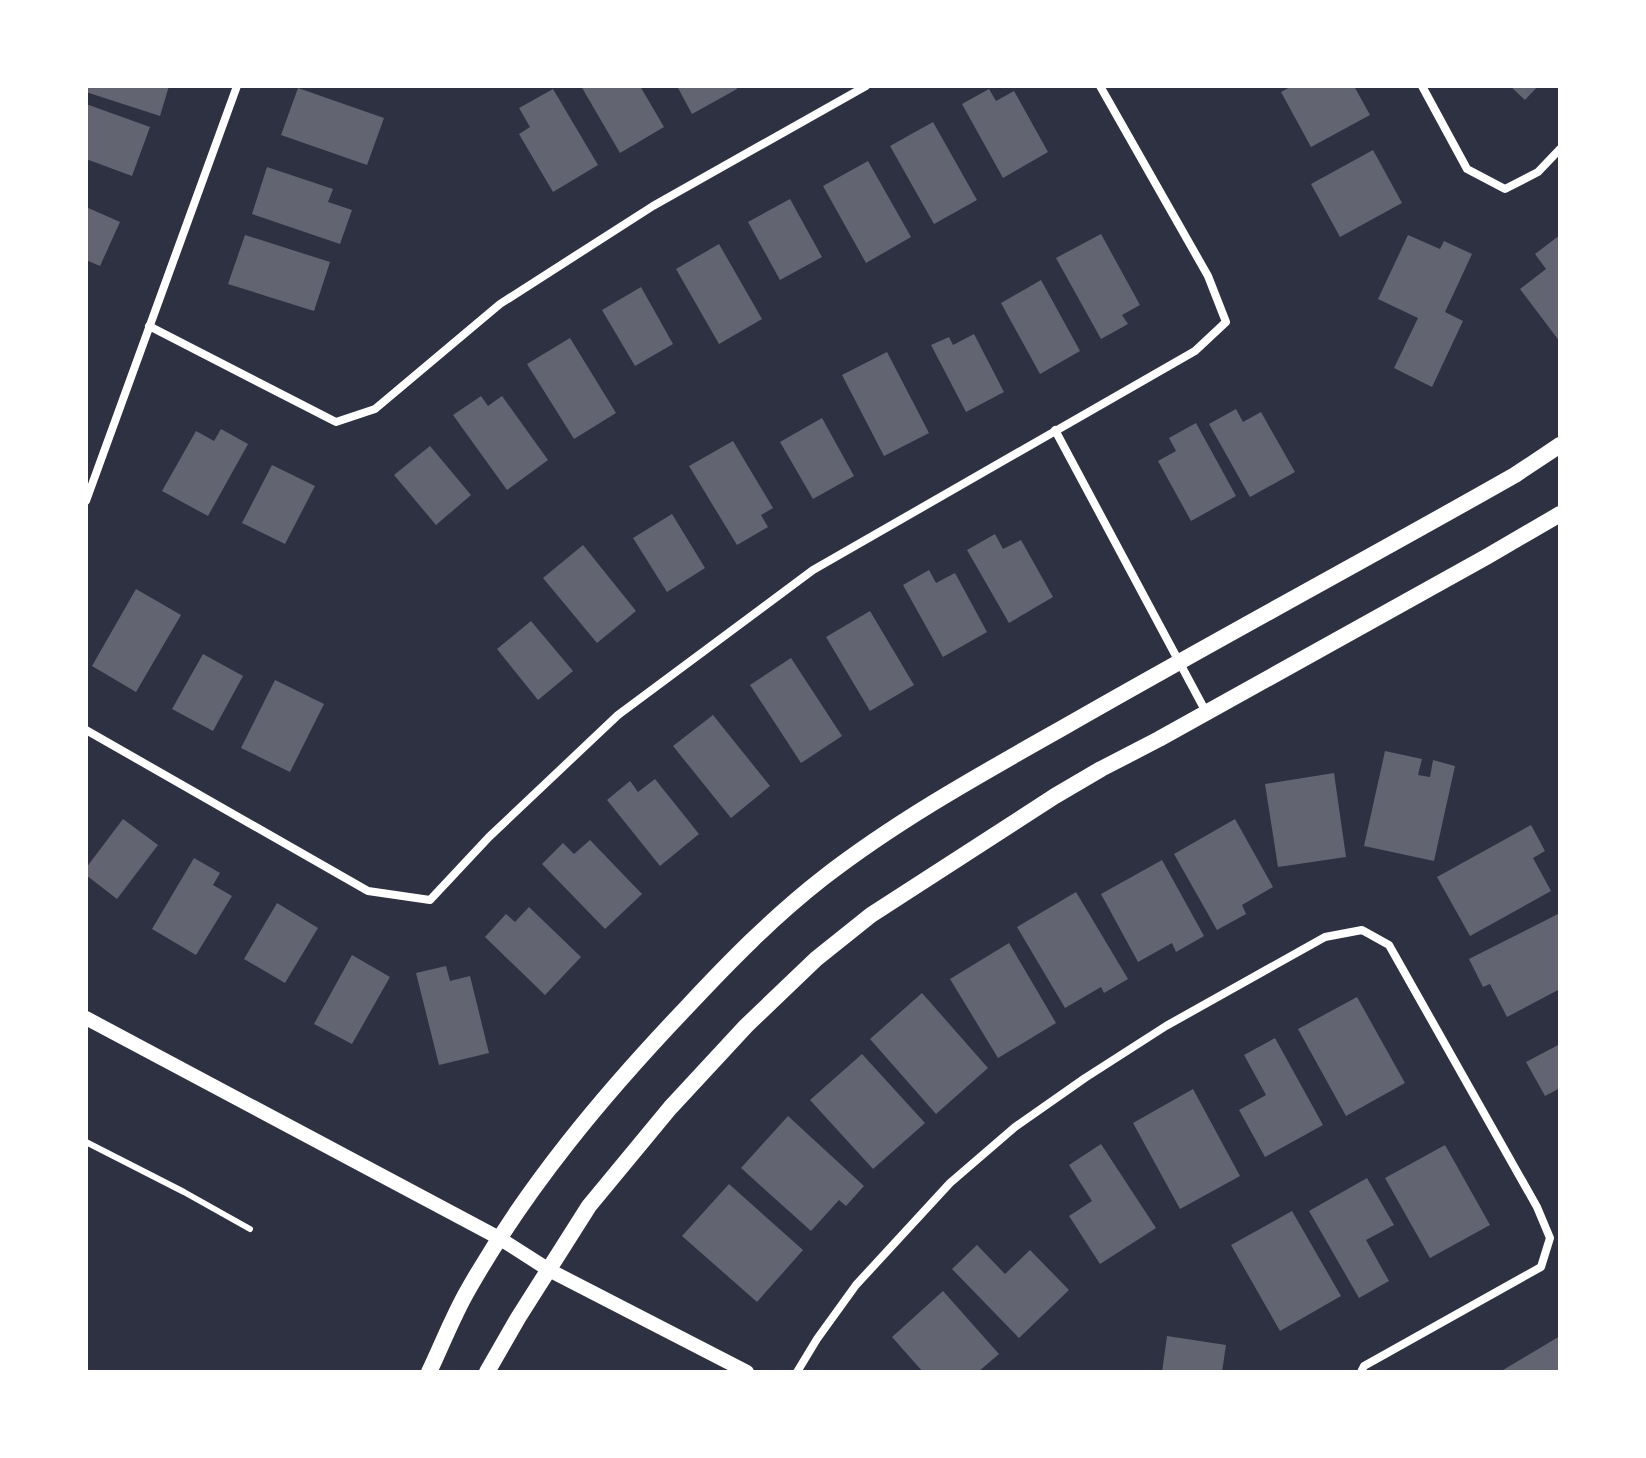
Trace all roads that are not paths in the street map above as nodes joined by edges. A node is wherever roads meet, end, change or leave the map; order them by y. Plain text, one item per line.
1 (237, 86) edge
2 (866, 86) edge
3 (1100, 86) edge
4 (1422, 86) edge
5 (1560, 149) edge
6 (149, 326) junction
7 (1055, 430) junction
8 (1560, 445) edge
9 (86, 501) edge
10 (1560, 514) edge
11 (1178, 661) junction
12 (1206, 712) junction
13 (86, 730) edge
14 (86, 1018) edge
15 (86, 1142) edge
16 (250, 1229) dead end
17 (499, 1238) junction
18 (549, 1270) junction
19 (429, 1372) edge
20 (487, 1372) edge
21 (747, 1372) edge
22 (797, 1372) edge
23 (1361, 1372) edge

1 - 6 street
2 - 6 street
3 - 7 street
4 - 5 street
6 - 9 street
7 - 11 street
7 - 13 street
8 - 11 main road
10 - 12 main road
11 - 12 street
11 - 17 main road
12 - 18 main road
14 - 17 street
15 - 16 lane
17 - 18 street
17 - 19 main road
18 - 20 main road
18 - 21 street
22 - 23 street

